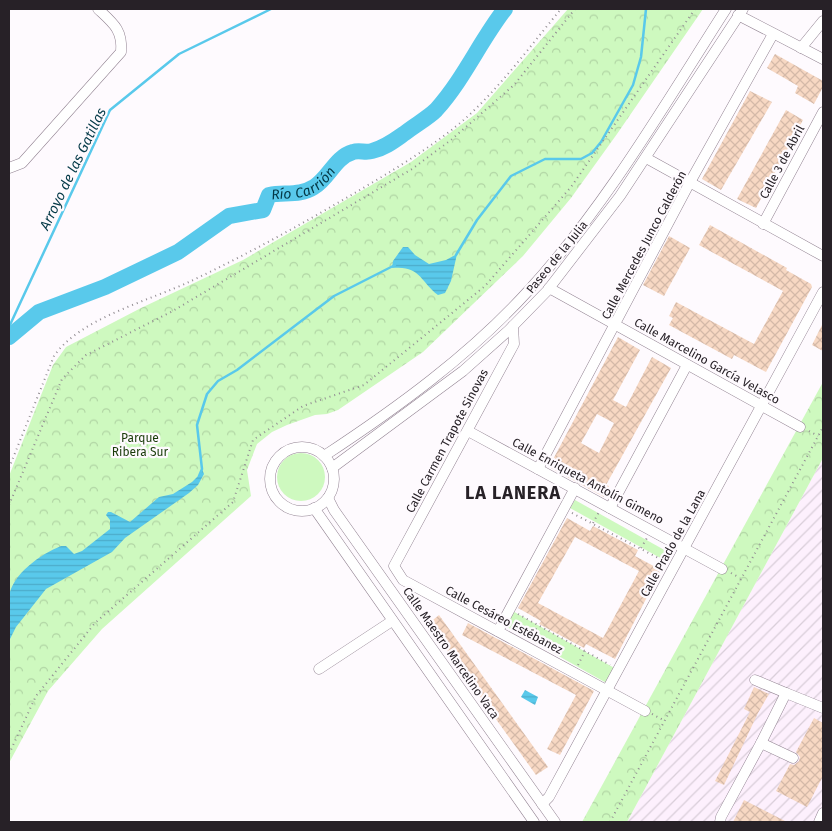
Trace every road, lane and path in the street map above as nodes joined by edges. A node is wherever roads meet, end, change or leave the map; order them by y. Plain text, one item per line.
1 (98, 9) edge
2 (561, 9) edge
3 (575, 9) edge
4 (695, 9) edge
5 (726, 9) edge
6 (741, 12) edge
7 (823, 21) edge
8 (773, 34) junction
9 (801, 48) junction
10 (823, 59) edge
11 (823, 112) edge
12 (646, 158) junction
13 (9, 168) edge
14 (690, 184) junction
15 (763, 224) junction
16 (823, 256) edge
17 (550, 288) junction
18 (823, 292) edge
19 (616, 325) junction
20 (513, 326) junction
21 (687, 365) junction
22 (761, 406) junction
23 (800, 427) dead end
24 (823, 427) edge
25 (468, 430) junction
26 (324, 456) junction
27 (9, 468) edge
28 (332, 468) junction
29 (538, 469) junction
30 (575, 488) junction
31 (328, 498) junction
32 (9, 505) edge
33 (314, 508) junction
34 (564, 508) junction
35 (610, 508) junction
36 (599, 512) dead end
37 (593, 523) junction
38 (646, 538) dead end
39 (641, 548) junction
40 (684, 548) junction
41 (394, 566) joint
42 (674, 566) junction
43 (722, 569) joint
44 (741, 579) junction
45 (509, 609) junction
46 (392, 621) junction
47 (538, 625) junction
48 (498, 631) junction
49 (530, 640) dead end
50 (585, 651) junction
51 (577, 666) dead end
52 (319, 669) dead end
53 (618, 670) junction
54 (756, 680) dead end
55 (607, 690) junction
56 (786, 693) junction
57 (823, 708) edge
58 (646, 711) joint
59 (665, 721) junction
60 (761, 743) junction
61 (9, 754) edge
62 (793, 758) dead end
63 (542, 804) junction
64 (823, 813) edge
65 (534, 822) edge
66 (554, 822) edge
67 (610, 822) edge
68 (720, 822) edge
69 (819, 822) edge

1 - 13 street
2 - 27 path
3 - 32 path
4 - 61 path
5 - 26 street, Paseo de la Julia
6 - 8 street
6 - 12 street, Paseo de la Julia
7 - 9 street
8 - 9 street
8 - 14 street, Calle Mercedes Junco Calderón
9 - 10 street
11 - 15 street, Calle 3 de Abril
12 - 14 street
12 - 17 street, Paseo de la Julia
14 - 15 street
14 - 19 street, Calle Mercedes Junco Calderón
15 - 16 street
17 - 19 street, Calle Marcelino García Velasco
17 - 20 street, Paseo de la Julia
18 - 22 street, Calle Prado de la Lana
19 - 21 street, Calle Marcelino García Velasco
19 - 29 street, Calle Mercedes Junco Calderón
20 - 25 street, Calle Carmen Trapote Sinovas
20 - 28 street, Paseo de la Julia
21 - 22 street, Calle Marcelino García Velasco
21 - 35 street
22 - 23 street, Calle Marcelino García Velasco
22 - 40 street, Calle Prado de la Lana
24 - 44 path
25 - 29 street, Calle Enriqueta Antolín Gimeno
25 - 41 street, Calle Carmen Trapote Sinovas
26 - 28 street
26 - 33 street
28 - 31 street
29 - 30 street, Calle Enriqueta Antolín Gimeno
30 - 34 street
30 - 35 street, Calle Enriqueta Antolín Gimeno
31 - 33 street
31 - 63 street, Calle Maestro Marcelino Vaca
33 - 46 street
34 - 37 path
34 - 45 street
35 - 40 street, Calle Enriqueta Antolín Gimeno
36 - 37 path
37 - 39 path
38 - 39 path
39 - 42 path
40 - 42 street, Calle Prado de la Lana
40 - 43 street, Calle Enriqueta Antolín Gimeno
41 - 48 street, Calle Cesáreo Estébanez
42 - 53 street, Calle Prado de la Lana
43 - 44 path
44 - 59 path
45 - 47 path
45 - 48 street
46 - 52 street
46 - 65 street
47 - 49 path
47 - 50 path
48 - 55 street, Calle Cesáreo Estébanez
50 - 51 path
50 - 53 path
53 - 55 street, Calle Prado de la Lana
54 - 56 street
55 - 58 street
55 - 63 street, Calle Prado de la Lana
56 - 57 street
56 - 60 street
58 - 59 path
59 - 67 path
60 - 62 street
60 - 68 street
63 - 66 street, Calle Maestro Marcelino Vaca
64 - 69 street

